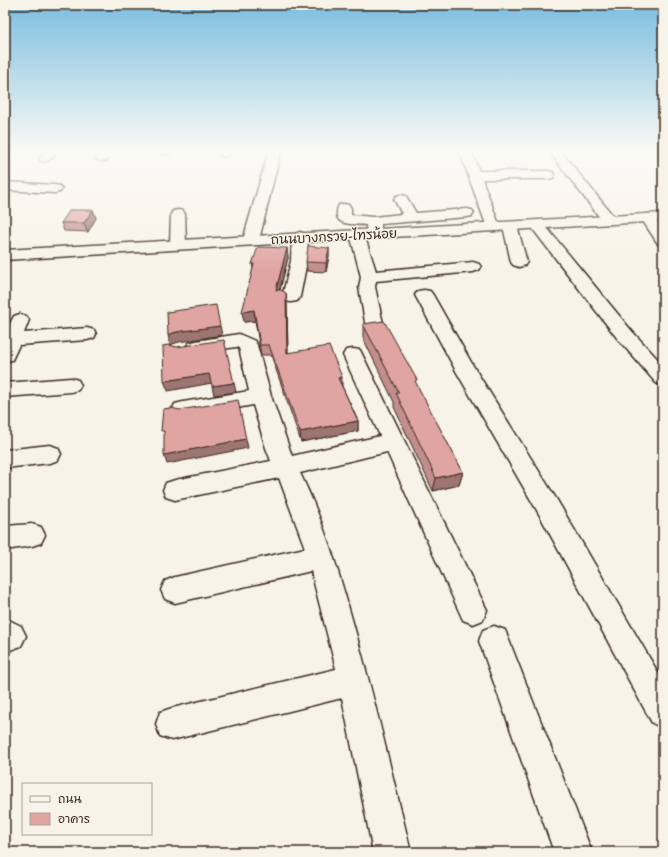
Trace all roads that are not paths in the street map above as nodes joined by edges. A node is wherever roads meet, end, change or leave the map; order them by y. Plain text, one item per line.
1 (264, 190) edge
2 (479, 190) edge
3 (585, 190) edge
4 (402, 199) dead end
5 (344, 208) dead end
6 (467, 213) dead end
7 (178, 214) dead end
8 (427, 216) junction
9 (663, 217) edge
10 (412, 218) junction
11 (648, 218) junction
12 (609, 220) junction
13 (537, 225) junction
14 (510, 226) junction
15 (374, 227) junction
16 (493, 227) junction
17 (433, 230) junction
18 (357, 234) junction
19 (300, 237) junction
20 (251, 240) junction
21 (663, 241) edge
22 (178, 244) junction
23 (5, 255) edge
24 (519, 262) dead end
25 (473, 267) dead end
26 (369, 277) junction
27 (424, 295) dead end
28 (291, 297) dead end
29 (20, 320) dead end
30 (375, 328) edge
31 (87, 334) dead end
32 (8, 347) edge
33 (179, 349) edge
34 (353, 355) dead end
35 (663, 378) edge
36 (71, 385) dead end
37 (5, 390) edge
38 (261, 396) junction
39 (183, 410) edge
40 (394, 442) junction
41 (50, 454) dead end
42 (5, 459) edge
43 (286, 467) junction
44 (175, 490) dead end
45 (32, 535) dead end
46 (5, 538) edge
47 (321, 557) junction
48 (175, 590) dead end
49 (473, 610) dead end
50 (494, 641) dead end
51 (354, 680) junction
52 (663, 712) edge
53 (172, 724) dead end
54 (392, 852) edge
55 (573, 852) edge

1 - 20 street
2 - 16 street
3 - 12 street
4 - 10 street
5 - 15 street
6 - 8 street
7 - 22 street
8 - 10 street
8 - 17 street
9 - 11 street, ถนนบางกรวย-ไทรน้อย
10 - 15 street
11 - 12 street, ถนนบางกรวย-ไทรน้อย
11 - 21 street
12 - 13 street, ถนนบางกรวย-ไทรน้อย
13 - 14 street, ถนนบางกรวย-ไทรน้อย
13 - 35 street
14 - 16 street, ถนนบางกรวย-ไทรน้อย
14 - 24 street
15 - 17 street, ถนนบางกรวย-ไทรน้อย
15 - 18 street, ถนนบางกรวย-ไทรน้อย
16 - 17 street, ถนนบางกรวย-ไทรน้อย
18 - 19 street, ถนนบางกรวย-ไทรน้อย
18 - 26 street
19 - 20 street, ถนนบางกรวย-ไทรน้อย
19 - 28 street
20 - 22 street, ถนนบางกรวย-ไทรน้อย
22 - 23 street, ถนนบางกรวย-ไทรน้อย
25 - 26 street
26 - 30 street
27 - 52 street
29 - 32 street
31 - 32 street
33 - 38 street
34 - 40 street
36 - 37 street
38 - 39 street
38 - 43 street
40 - 43 street
40 - 49 street
41 - 42 street
43 - 44 street
43 - 47 street
45 - 46 street
47 - 48 street
47 - 51 street
50 - 55 street
51 - 53 street
51 - 54 street

